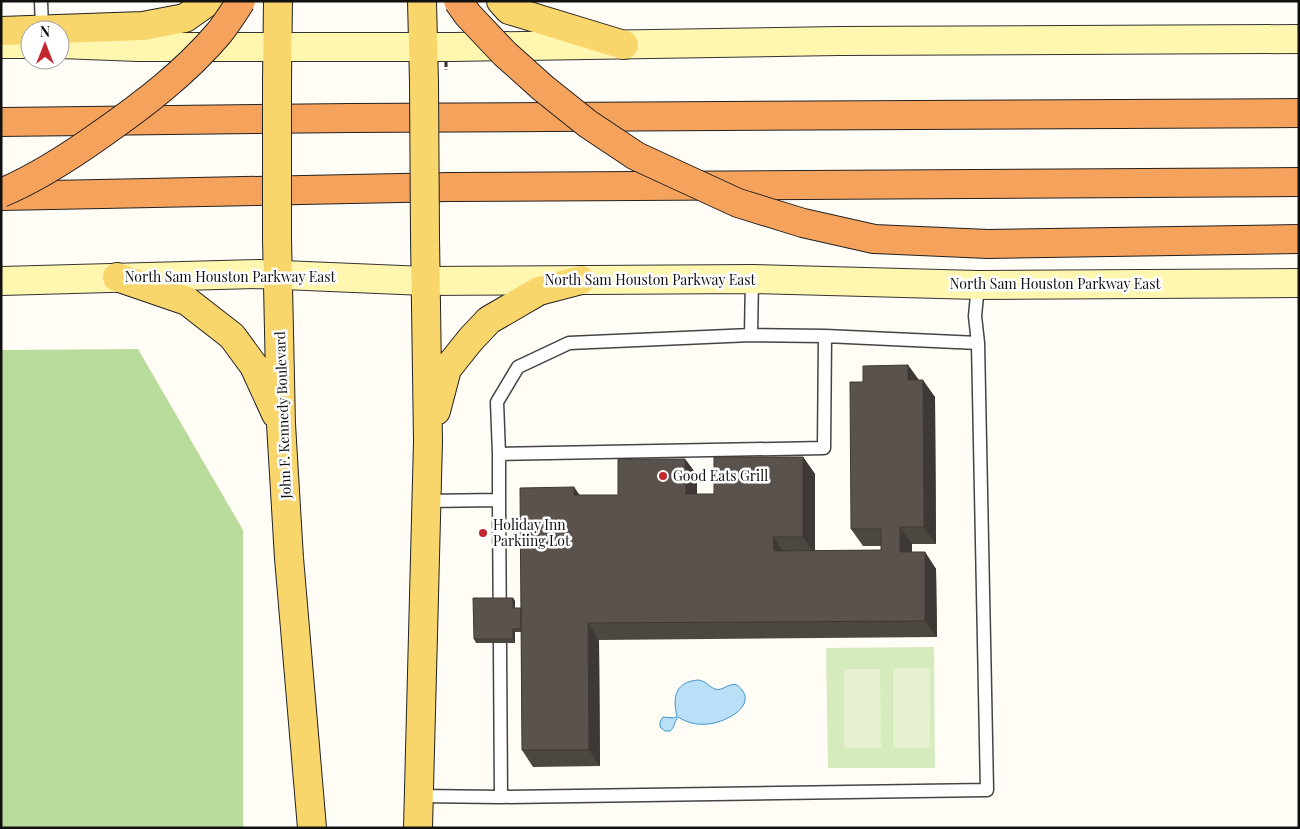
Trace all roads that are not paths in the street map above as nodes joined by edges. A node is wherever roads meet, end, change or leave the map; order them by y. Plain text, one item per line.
1 (41, 1) edge
2 (209, 1) edge
3 (241, 1) edge
4 (278, 1) edge
5 (422, 1) edge
6 (458, 1) edge
7 (501, 1) edge
8 (42, 20) edge
9 (1, 30) edge
10 (20, 34) edge
11 (70, 36) edge
12 (1299, 39) edge
13 (70, 41) edge
14 (20, 42) edge
15 (1, 44) edge
16 (624, 44) junction
17 (277, 47) junction
18 (423, 47) junction
19 (1299, 113) edge
20 (1, 122) edge
21 (1299, 182) edge
22 (1, 195) edge
23 (1299, 239) edge
24 (278, 275) junction
25 (117, 277) junction
26 (752, 279) junction
27 (581, 280) junction
28 (1, 281) edge
29 (425, 282) junction
30 (1299, 283) edge
31 (978, 285) junction
32 (751, 335) junction
33 (825, 336) junction
34 (978, 343) junction
35 (281, 424) junction
36 (428, 441) junction
37 (499, 454) junction
38 (499, 500) junction
39 (426, 502) junction
40 (418, 796) junction
41 (501, 797) junction
42 (312, 828) edge
43 (418, 828) edge

1 - 8 lane
2 - 11 main road
3 - 22 highway, bridge
4 - 17 main road, John F. Kennedy Boulevard
5 - 18 main road
6 - 23 highway, bridge
7 - 16 main road
9 - 10 main road
12 - 16 main road
13 - 17 main road
14 - 15 main road
16 - 18 main road
17 - 18 main road
17 - 24 main road, John F. Kennedy Boulevard, bridge
18 - 29 main road, bridge
19 - 20 highway
21 - 22 highway
24 - 25 main road, North Sam Houston Parkway East
24 - 29 main road, North Sam Houston Parkway East
24 - 35 main road, John F. Kennedy Boulevard
25 - 28 main road, North Sam Houston Parkway East
25 - 35 main road
26 - 27 main road, North Sam Houston Parkway East
26 - 31 main road, North Sam Houston Parkway East
26 - 32 lane
27 - 29 main road, North Sam Houston Parkway East
27 - 36 main road
29 - 36 main road
30 - 31 main road, North Sam Houston Parkway East
31 - 34 lane
32 - 33 lane
32 - 37 lane
33 - 34 lane
33 - 37 lane
34 - 41 lane
35 - 42 main road, John F. Kennedy Boulevard
36 - 39 main road
37 - 38 lane
38 - 39 lane
38 - 41 lane
39 - 40 main road
40 - 41 lane
40 - 43 main road

